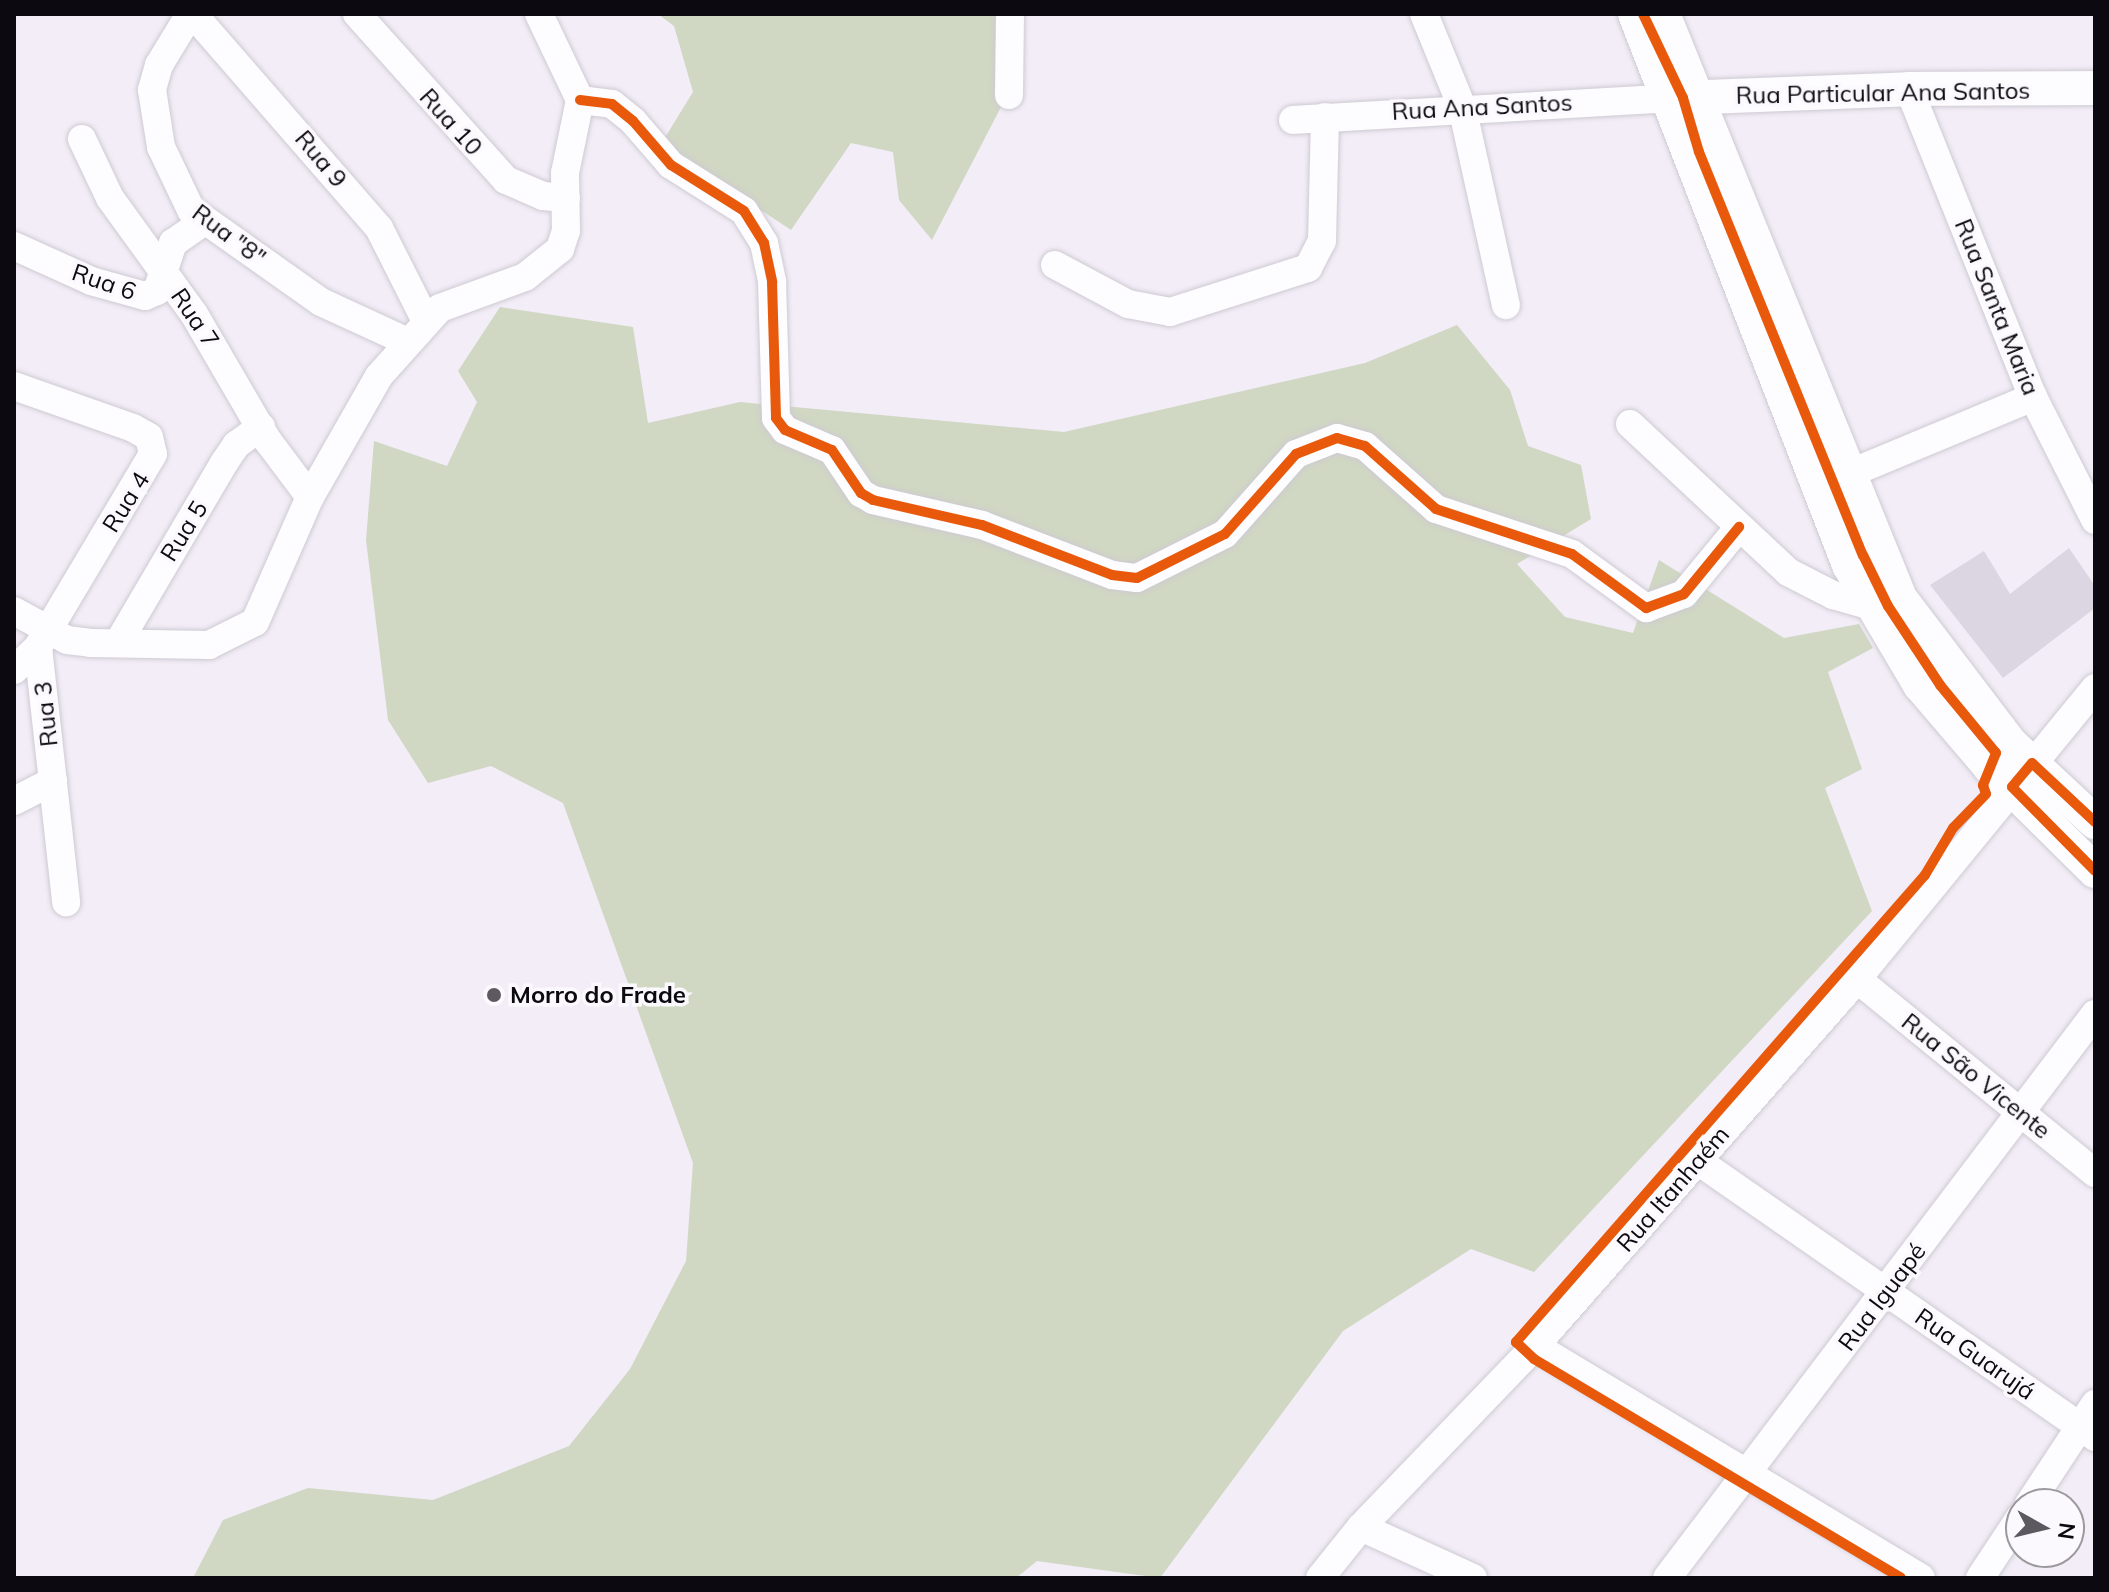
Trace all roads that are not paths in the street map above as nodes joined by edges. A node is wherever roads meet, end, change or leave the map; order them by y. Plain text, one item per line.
1 (192, 14) edge
2 (357, 14) edge
3 (539, 14) edge
4 (1010, 14) edge
5 (1424, 14) edge
6 (1635, 14) edge
7 (1663, 14) edge
8 (2095, 88) edge
9 (1909, 89) junction
10 (1009, 95) dead end
11 (1684, 98) junction
12 (580, 100) junction
13 (1462, 107) junction
14 (1325, 117) junction
15 (1293, 120) dead end
16 (82, 139) dead end
17 (566, 198) junction
18 (203, 222) junction
19 (14, 246) edge
20 (1055, 265) dead end
21 (163, 272) junction
22 (1506, 305) dead end
23 (410, 340) junction
24 (14, 386) edge
25 (2033, 397) junction
26 (1630, 424) dead end
27 (261, 427) junction
28 (1846, 475) junction
29 (310, 497) junction
30 (2095, 520) edge
31 (1739, 527) junction
32 (1872, 606) junction
33 (14, 611) edge
34 (42, 637) junction
35 (118, 643) junction
36 (14, 670) edge
37 (2095, 688) edge
38 (2085, 721) edge
39 (2022, 775) junction
40 (53, 781) junction
41 (14, 801) edge
42 (2095, 822) edge
43 (2095, 871) edge
44 (66, 902) dead end
45 (1857, 979) junction
46 (2095, 1014) edge
47 (2020, 1114) junction
48 (1698, 1161) junction
49 (2095, 1173) edge
50 (1887, 1292) junction
51 (1535, 1346) junction
52 (2090, 1422) edge
53 (1747, 1471) junction
54 (2041, 1488) edge
55 (1361, 1527) junction
56 (2005, 1540) edge
57 (1320, 1578) edge
58 (1473, 1578) edge
59 (1667, 1578) edge
60 (1921, 1578) edge
61 (1980, 1578) edge

1 - 18 street, Rua "8"
1 - 23 street, Rua 9
2 - 17 street, Rua 10
3 - 12 street
4 - 10 street
5 - 13 street
6 - 11 main road
7 - 11 main road
8 - 9 main road, Rua Particular Ana Santos
9 - 11 main road, Rua Particular Ana Santos
9 - 25 street, Rua Santa Maria
11 - 13 street, Rua Ana Santos
11 - 28 main road
11 - 32 main road
12 - 17 street
12 - 31 street
13 - 14 street, Rua Ana Santos
13 - 22 street
14 - 15 street, Rua Ana Santos
14 - 20 street
16 - 21 street, Rua 7
17 - 23 street
18 - 21 street, Rua 6
18 - 23 street, Rua "8"
19 - 21 street, Rua 6
21 - 27 street, Rua 7
23 - 29 street
24 - 34 street, Rua 4
25 - 28 street
25 - 30 street, Rua Santa Maria
26 - 31 street
27 - 29 street, Rua 7
27 - 35 street, Rua 5
28 - 39 main road
29 - 35 street
31 - 32 street
32 - 39 main road
33 - 34 street
34 - 35 street
34 - 36 street, Rua 4
34 - 40 street, Rua 3
37 - 38 street, Rua Itanhaém
38 - 39 street, Rua Itanhaém
39 - 42 main road
39 - 43 main road
39 - 45 street, Rua Itanhaém
40 - 41 street, Rua 3
40 - 44 street, Rua 3
45 - 47 street, Rua São Vicente
45 - 48 street, Rua Itanhaém
46 - 47 street, Rua Iguapé
47 - 49 street, Rua São Vicente
47 - 50 street, Rua Iguapé
48 - 50 street, Rua Guarujá
48 - 51 street, Rua Itanhaém
50 - 52 street, Rua Guarujá
50 - 53 street, Rua Iguapé
51 - 53 street
51 - 55 street, Rua Itanhaém
52 - 54 street
53 - 59 street, Rua Iguapé
53 - 60 street
55 - 57 street, Rua Itanhaém
55 - 58 street
56 - 61 street

